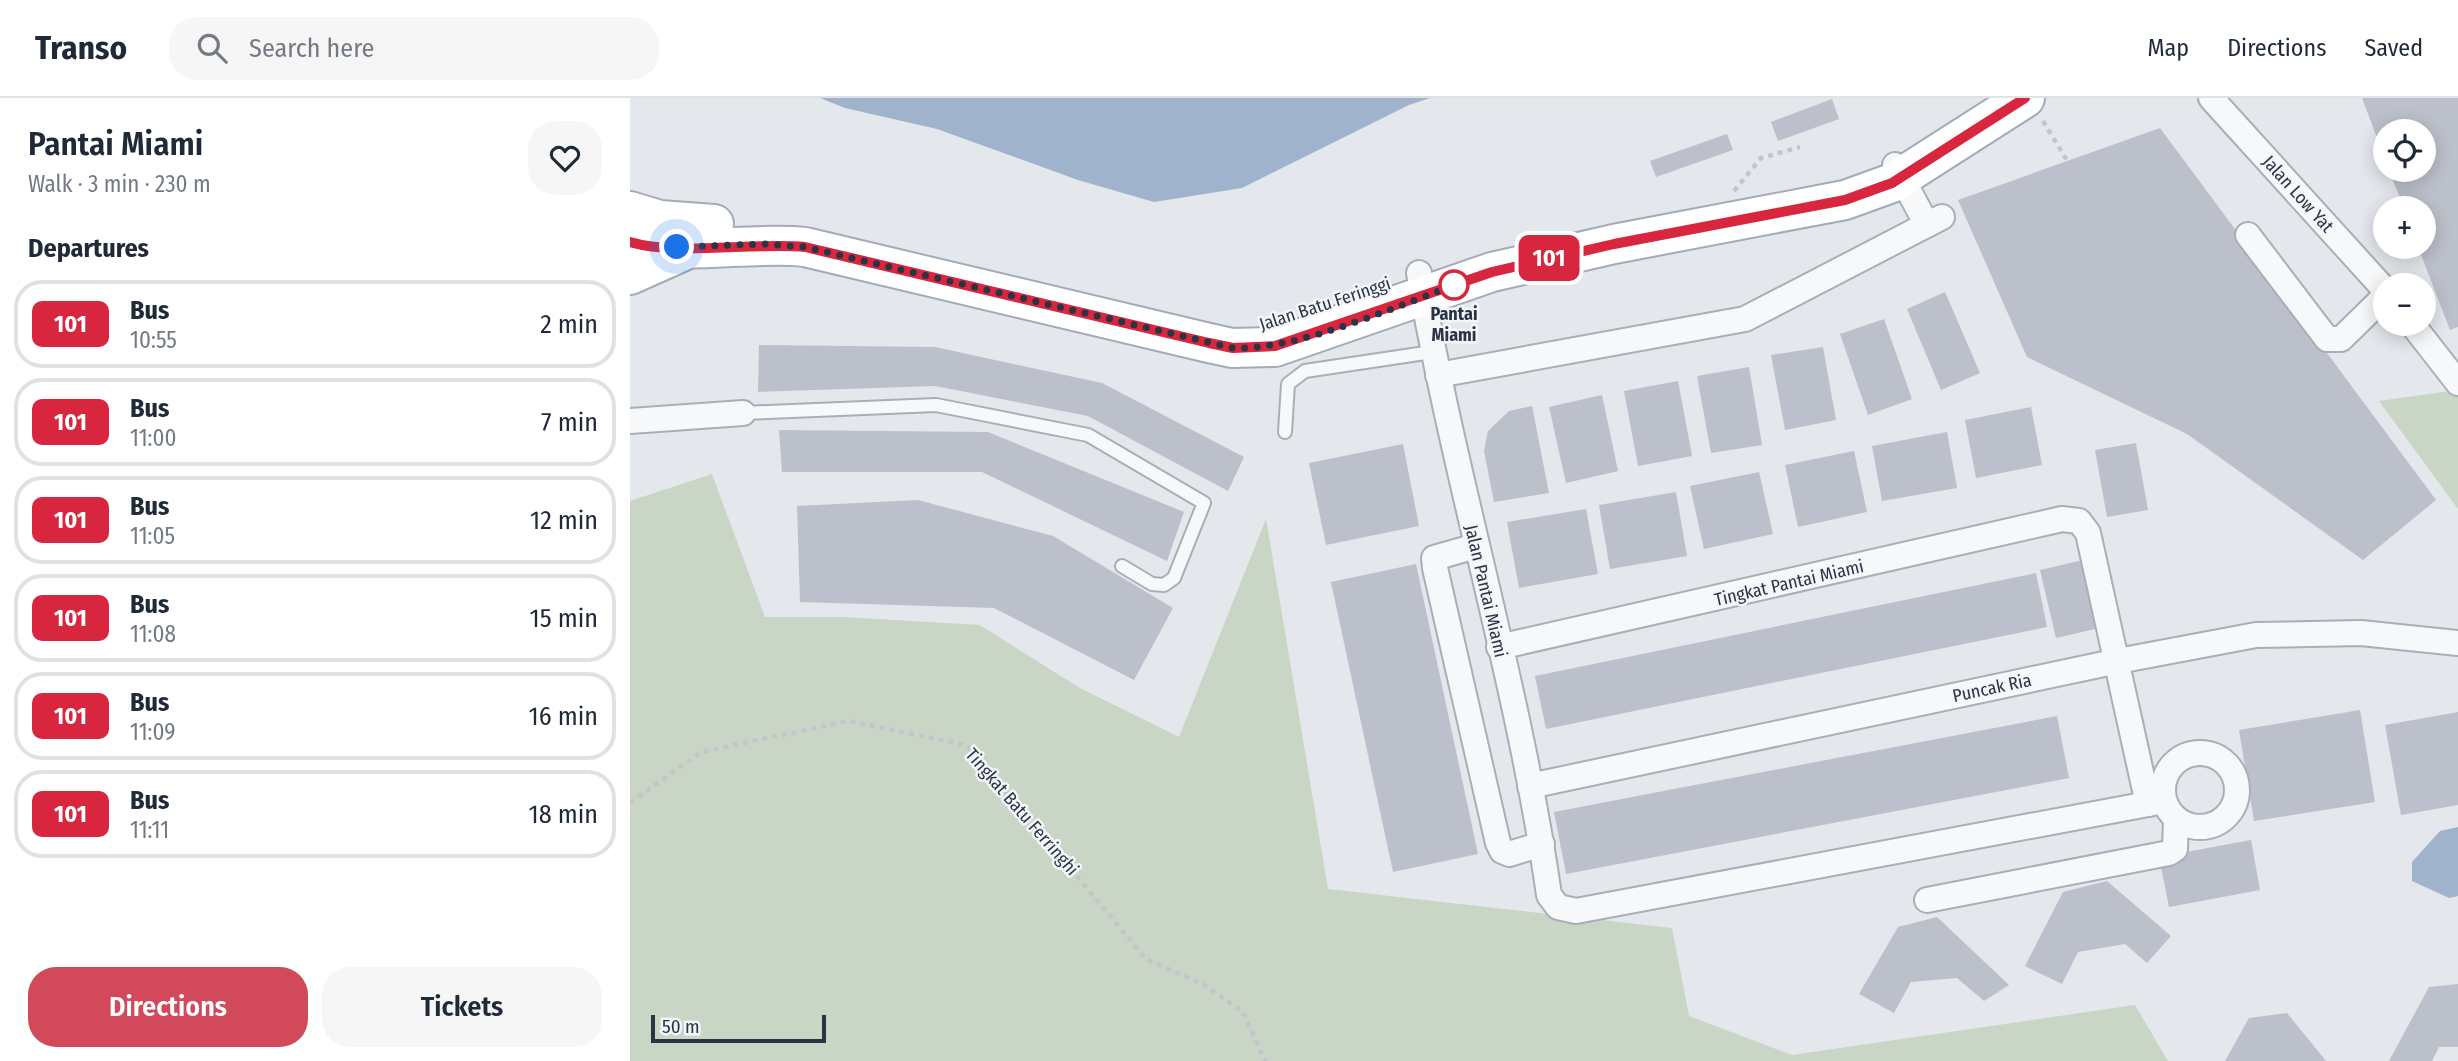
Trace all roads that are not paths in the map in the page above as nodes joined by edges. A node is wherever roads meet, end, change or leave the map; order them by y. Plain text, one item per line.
1 (1997, 98) edge
2 (2211, 98) edge
3 (2034, 109) edge
4 (1898, 171) junction
5 (630, 211) edge
6 (700, 235) junction
7 (2248, 235) dead end
8 (630, 241) edge
9 (630, 275) edge
10 (2373, 277) edge
11 (1421, 284) junction
12 (2373, 308) edge
13 (2421, 336) edge
14 (1435, 363) junction
15 (2458, 383) edge
16 (743, 413) joint
17 (630, 421) edge
18 (1285, 432) dead end
19 (1476, 546) junction
20 (1122, 566) dead end
21 (2458, 643) edge
22 (1499, 647) junction
23 (2118, 661) junction
24 (1530, 786) junction
25 (2162, 808) junction
26 (1542, 844) junction
27 (1927, 900) dead end

1 - 4 main road, Jalan Batu Feringgi
2 - 10 street, Jalan Low Yat
3 - 4 main road, Jalan Batu Feringgi
4 - 11 main road, Jalan Batu Feringgi
4 - 11 main road, Jalan Batu Feringgi
4 - 14 street
5 - 6 main road, Jalan Batu Feringgi
6 - 8 main road, Jalan Batu Feringgi
6 - 9 main road
6 - 11 main road, Jalan Batu Feringgi
7 - 12 street
11 - 14 street, Jalan Pantai Miami
13 - 15 street
14 - 18 lane
14 - 19 street, Jalan Pantai Miami
16 - 17 street
16 - 20 lane
19 - 22 street, Jalan Pantai Miami
19 - 26 street
21 - 23 street, Puncak Ria
22 - 23 street, Tingkat Pantai Miami
22 - 24 street, Jalan Pantai Miami
23 - 24 street, Puncak Ria
23 - 25 street
24 - 26 street, Jalan Pantai Miami
25 - 26 street, Jalan Pantai Miami
25 - 27 street

